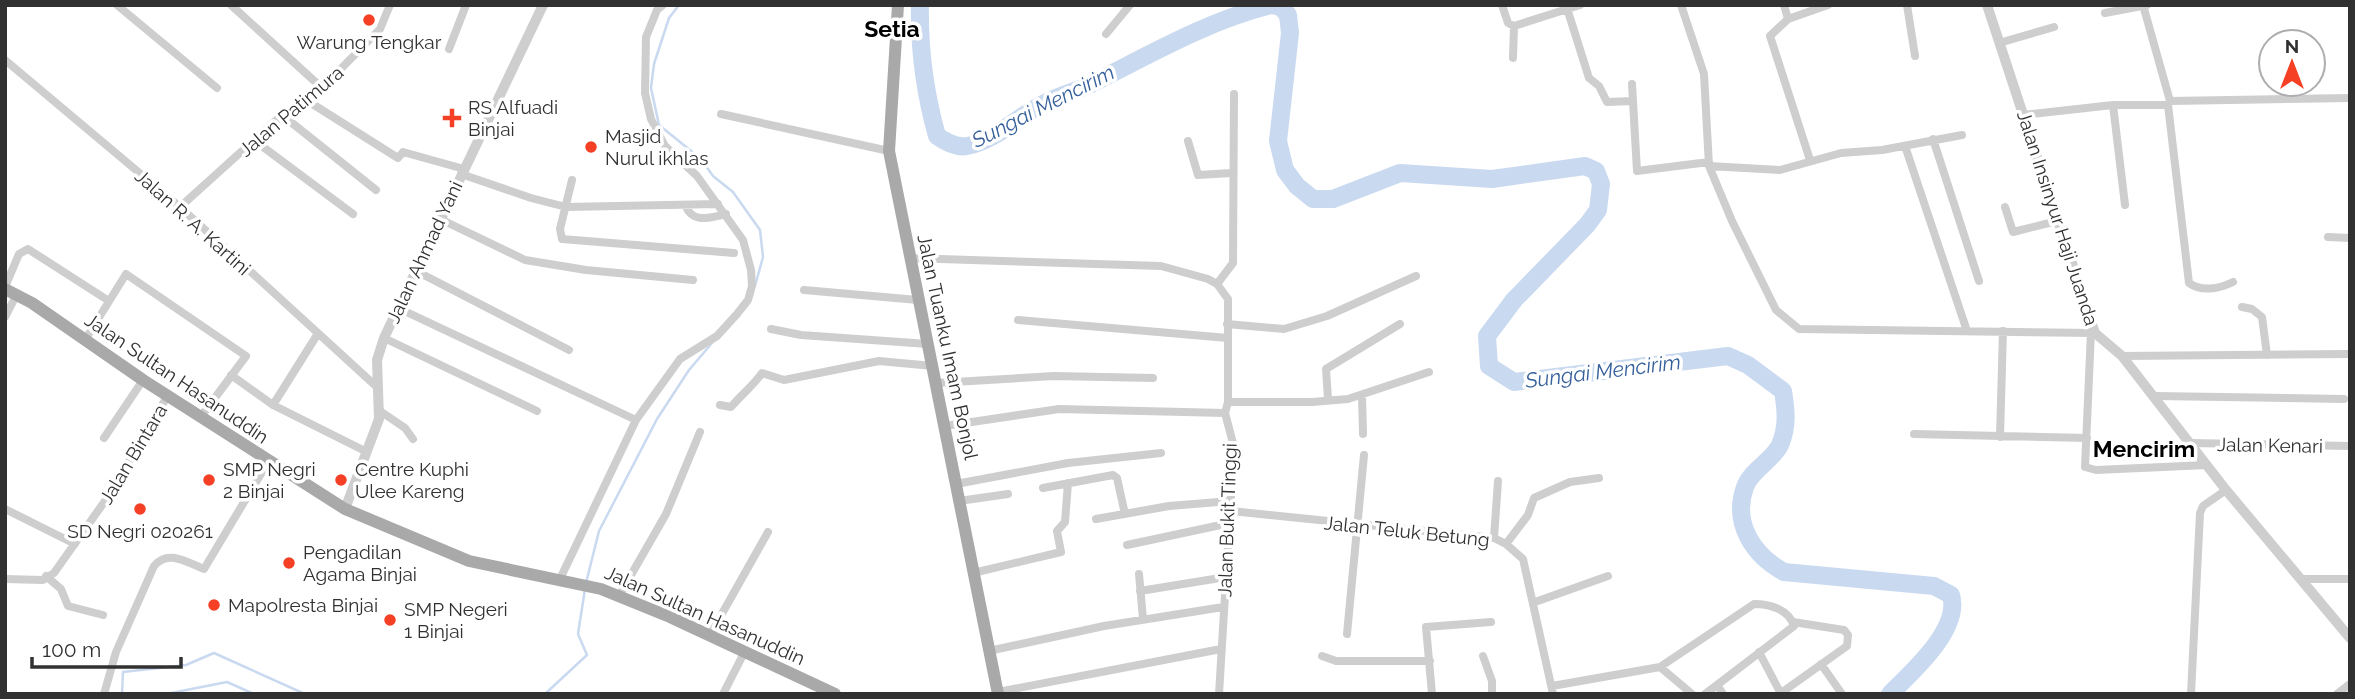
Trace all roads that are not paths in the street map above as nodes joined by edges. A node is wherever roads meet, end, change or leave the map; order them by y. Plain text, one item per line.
1 (117, 5) edge
2 (232, 5) edge
3 (390, 5) edge
4 (466, 5) edge
5 (543, 5) edge
6 (663, 5) edge
7 (898, 5) edge
8 (1130, 5) edge
9 (1502, 5) edge
10 (1580, 5) edge
11 (1681, 5) edge
12 (1784, 5) edge
13 (1828, 5) edge
14 (1907, 5) edge
15 (1987, 5) edge
16 (2144, 6) edge
17 (1567, 7) edge
18 (2105, 13) dead end
19 (1788, 19) junction
20 (1514, 26) junction
21 (2054, 27) dead end
22 (1106, 34) dead end
23 (1999, 43) junction
24 (449, 49) dead end
25 (1915, 56) dead end
26 (1513, 58) dead end
27 (5, 60) edge
28 (1632, 84) dead end
29 (217, 88) dead end
30 (322, 88) junction
31 (1234, 94) dead end
32 (2350, 98) edge
33 (303, 99) junction
34 (1633, 101) junction
35 (2169, 103) junction
36 (2113, 105) junction
37 (721, 114) dead end
38 (282, 115) junction
39 (2024, 115) junction
40 (1962, 135) dead end
41 (1933, 139) junction
42 (1188, 141) dead end
43 (255, 142) junction
44 (1905, 146) junction
45 (889, 151) junction
46 (1810, 160) junction
47 (1709, 164) junction
48 (462, 171) junction
49 (1231, 173) junction
50 (572, 180) dead end
51 (376, 190) dead end
52 (718, 204) junction
53 (685, 205) junction
54 (2125, 205) dead end
55 (180, 207) junction
56 (566, 207) junction
57 (2005, 207) dead end
58 (353, 214) dead end
59 (726, 214) junction
60 (440, 219) junction
61 (2057, 221) junction
62 (2328, 237) dead end
63 (2350, 238) edge
64 (734, 253) dead end
65 (909, 258) junction
66 (416, 271) junction
67 (1416, 276) dead end
68 (693, 279) dead end
69 (1979, 281) dead end
70 (2233, 282) dead end
71 (1217, 284) junction
72 (9, 290) edge
73 (804, 290) dead end
74 (109, 300) junction
75 (918, 300) junction
76 (2242, 307) dead end
77 (398, 308) junction
78 (5, 317) edge
79 (1018, 320) dead end
80 (1227, 324) junction
81 (1401, 324) dead end
82 (771, 329) dead end
83 (1967, 331) junction
84 (2003, 331) junction
85 (2093, 332) junction
86 (317, 335) junction
87 (384, 338) junction
88 (1228, 338) junction
89 (85, 340) junction
90 (928, 344) junction
91 (569, 350) dead end
92 (2350, 354) edge
93 (2267, 355) junction
94 (2122, 356) junction
95 (933, 366) junction
96 (972, 369) dead end
97 (1429, 372) dead end
98 (231, 375) junction
99 (1153, 378) dead end
100 (972, 379) junction
101 (143, 380) junction
102 (937, 383) junction
103 (378, 388) junction
104 (167, 395) junction
105 (1362, 396) junction
106 (2155, 396) junction
107 (1328, 399) junction
108 (2344, 399) dead end
109 (1228, 402) junction
110 (273, 405) junction
111 (720, 405) dead end
112 (380, 411) junction
113 (537, 411) dead end
114 (1225, 413) junction
115 (200, 418) junction
116 (636, 420) junction
117 (945, 426) junction
118 (700, 432) dead end
119 (1363, 434) dead end
120 (1914, 434) dead end
121 (2000, 437) junction
122 (104, 438) dead end
123 (2087, 438) junction
124 (414, 439) dead end
125 (2190, 443) junction
126 (2350, 446) edge
127 (367, 452) junction
128 (1161, 453) dead end
129 (1364, 455) dead end
130 (268, 462) junction
131 (2207, 465) junction
132 (1599, 478) dead end
133 (1498, 481) dead end
134 (1068, 483) junction
135 (956, 484) junction
136 (1043, 488) dead end
137 (2227, 490) junction
138 (1008, 494) dead end
139 (959, 501) junction
140 (1231, 506) junction
141 (5, 509) edge
142 (345, 509) junction
143 (1125, 514) junction
144 (1096, 519) dead end
145 (1230, 523) junction
146 (1356, 526) junction
147 (768, 532) dead end
148 (1494, 538) junction
149 (75, 544) junction
150 (1506, 544) junction
151 (1127, 545) dead end
152 (973, 573) junction
153 (1139, 574) dead end
154 (46, 576) junction
155 (1608, 576) dead end
156 (1226, 577) junction
157 (5, 579) edge
158 (2301, 579) junction
159 (2350, 579) edge
160 (565, 580) junction
161 (1140, 591) junction
162 (619, 596) junction
163 (1535, 601) junction
164 (1223, 607) junction
165 (103, 615) dead end
166 (1143, 619) junction
167 (1491, 622) dead end
168 (1793, 622) junction
169 (1347, 634) dead end
170 (710, 635) junction
171 (2350, 638) edge
172 (1221, 649) junction
173 (989, 651) junction
174 (1759, 652) junction
175 (744, 653) junction
176 (1322, 656) dead end
177 (1483, 656) dead end
178 (1430, 660) junction
179 (1821, 664) junction
180 (1660, 667) junction
181 (2350, 684) edge
182 (1717, 685) junction
183 (1552, 690) edge
184 (998, 693) edge
185 (104, 694) edge
186 (723, 694) edge
187 (835, 694) edge
188 (1219, 694) edge
189 (1432, 694) edge
190 (1492, 694) edge
191 (1692, 694) edge
192 (1705, 694) edge
193 (1723, 694) edge
194 (1781, 694) edge
195 (1842, 694) edge
196 (2191, 694) edge
197 (2337, 694) edge

1 - 29 street
2 - 30 street
3 - 30 street, Jalan Patimura
4 - 24 street
5 - 48 street, Jalan Ahmad Yani
6 - 52 street
7 - 45 main road, Jalan Tuanku Imam Bonjol
8 - 22 street
9 - 20 street
10 - 17 street
11 - 47 street
12 - 19 street
13 - 19 street
14 - 25 street
15 - 23 street, Jalan Insinyur Haji Juanda
16 - 18 street
16 - 35 street
17 - 20 street
17 - 34 street
19 - 46 street
20 - 26 street
21 - 23 street
23 - 39 street, Jalan Insinyur Haji Juanda
27 - 55 street, Jalan R. A. Kartini
28 - 34 street
30 - 33 street, Jalan Patimura
31 - 49 street
32 - 35 street
33 - 38 street, Jalan Patimura
33 - 48 street
34 - 47 street
35 - 36 street
35 - 70 street
36 - 39 street
36 - 54 street
37 - 45 street
38 - 43 street, Jalan Patimura
38 - 51 street
39 - 61 street, Jalan Insinyur Haji Juanda
40 - 41 street
41 - 44 street
41 - 69 street
42 - 49 street
43 - 55 street, Jalan Patimura
43 - 58 street
44 - 46 street
44 - 83 street
45 - 65 main road, Jalan Tuanku Imam Bonjol
46 - 47 street
47 - 83 street
48 - 56 street
48 - 60 street, Jalan Ahmad Yani
49 - 71 street
50 - 56 street
52 - 53 street
52 - 59 street
53 - 56 street
53 - 59 street
55 - 86 street, Jalan R. A. Kartini
56 - 64 street
57 - 61 street
59 - 116 street
60 - 66 street, Jalan Ahmad Yani
60 - 68 street
61 - 85 street, Jalan Insinyur Haji Juanda
62 - 63 street
65 - 71 street
65 - 75 main road, Jalan Tuanku Imam Bonjol
66 - 77 street, Jalan Ahmad Yani
66 - 91 street
67 - 80 street
71 - 80 street
72 - 74 street
72 - 78 street
72 - 89 main road, Jalan Sultan Hasanuddin
73 - 75 street
74 - 89 street
74 - 98 street
75 - 90 main road, Jalan Tuanku Imam Bonjol
76 - 93 street
77 - 87 street, Jalan Ahmad Yani
77 - 116 street
79 - 88 street
80 - 88 street
81 - 107 street
82 - 90 street
83 - 84 street
84 - 85 street
84 - 121 street
85 - 94 street, Jalan Insinyur Haji Juanda
85 - 123 street
86 - 103 street, Jalan R. A. Kartini
86 - 110 street
87 - 103 street, Jalan Ahmad Yani
87 - 113 street
88 - 109 street
89 - 101 main road, Jalan Sultan Hasanuddin
90 - 95 main road, Jalan Tuanku Imam Bonjol
92 - 93 street
93 - 94 street
94 - 106 street, Jalan Insinyur Haji Juanda
95 - 102 main road, Jalan Tuanku Imam Bonjol
95 - 111 street
96 - 100 street
97 - 105 street
98 - 110 street
98 - 115 street
99 - 100 street
100 - 102 street
101 - 104 main road, Jalan Sultan Hasanuddin
101 - 122 street
102 - 117 main road, Jalan Tuanku Imam Bonjol
103 - 112 street, Jalan Ahmad Yani
104 - 115 main road, Jalan Sultan Hasanuddin
104 - 149 street, Jalan Bintara
105 - 107 street
105 - 119 street
106 - 108 street
106 - 125 street, Jalan Insinyur Haji Juanda
107 - 109 street
109 - 114 street
110 - 127 street
112 - 124 street
112 - 127 street, Jalan Ahmad Yani
114 - 117 street
114 - 140 street, Jalan Bukit Tinggi
115 - 130 main road, Jalan Sultan Hasanuddin
116 - 160 street
117 - 135 main road, Jalan Tuanku Imam Bonjol
118 - 162 street
120 - 121 street
121 - 123 street
123 - 131 street
125 - 126 street, Jalan Kenari
125 - 131 street, Jalan Insinyur Haji Juanda
127 - 142 street, Jalan Ahmad Yani
128 - 135 street
129 - 146 street
130 - 142 main road, Jalan Sultan Hasanuddin
130 - 185 street
131 - 137 street, Jalan Insinyur Haji Juanda
132 - 150 street
133 - 148 street
134 - 136 street
134 - 143 street
134 - 152 street
135 - 139 main road, Jalan Tuanku Imam Bonjol
137 - 158 street, Jalan Insinyur Haji Juanda
137 - 196 street
138 - 139 street
139 - 152 main road, Jalan Tuanku Imam Bonjol
140 - 143 street, Jalan Teluk Betung
140 - 145 street, Jalan Bukit Tinggi
140 - 146 street, Jalan Teluk Betung
141 - 149 street
142 - 160 main road, Jalan Sultan Hasanuddin
143 - 144 street, Jalan Teluk Betung
145 - 151 street
145 - 156 street, Jalan Bukit Tinggi
146 - 148 street, Jalan Teluk Betung
146 - 169 street
147 - 170 street
148 - 150 street, Jalan Teluk Betung
149 - 154 street, Jalan Bintara
150 - 163 street, Jalan Teluk Betung
152 - 173 main road, Jalan Tuanku Imam Bonjol
153 - 161 street
154 - 157 street
154 - 165 street
155 - 163 street
156 - 161 street
156 - 164 street, Jalan Bukit Tinggi
158 - 159 street
158 - 171 street, Jalan Insinyur Haji Juanda
160 - 162 main road, Jalan Sultan Hasanuddin
161 - 166 street
162 - 170 main road, Jalan Sultan Hasanuddin
163 - 183 street, Jalan Teluk Betung
164 - 166 street
164 - 172 street, Jalan Bukit Tinggi
166 - 173 street
167 - 178 street
168 - 174 street
168 - 179 street
168 - 180 street
170 - 175 main road, Jalan Sultan Hasanuddin
172 - 184 street
172 - 188 street, Jalan Bukit Tinggi
173 - 184 main road, Jalan Tuanku Imam Bonjol
174 - 182 street
174 - 194 street
175 - 186 street
175 - 187 main road, Jalan Sultan Hasanuddin
176 - 178 street
177 - 190 street
178 - 189 street
179 - 194 street
179 - 195 street
180 - 183 street
180 - 191 street
181 - 197 street
182 - 192 street
182 - 193 street

